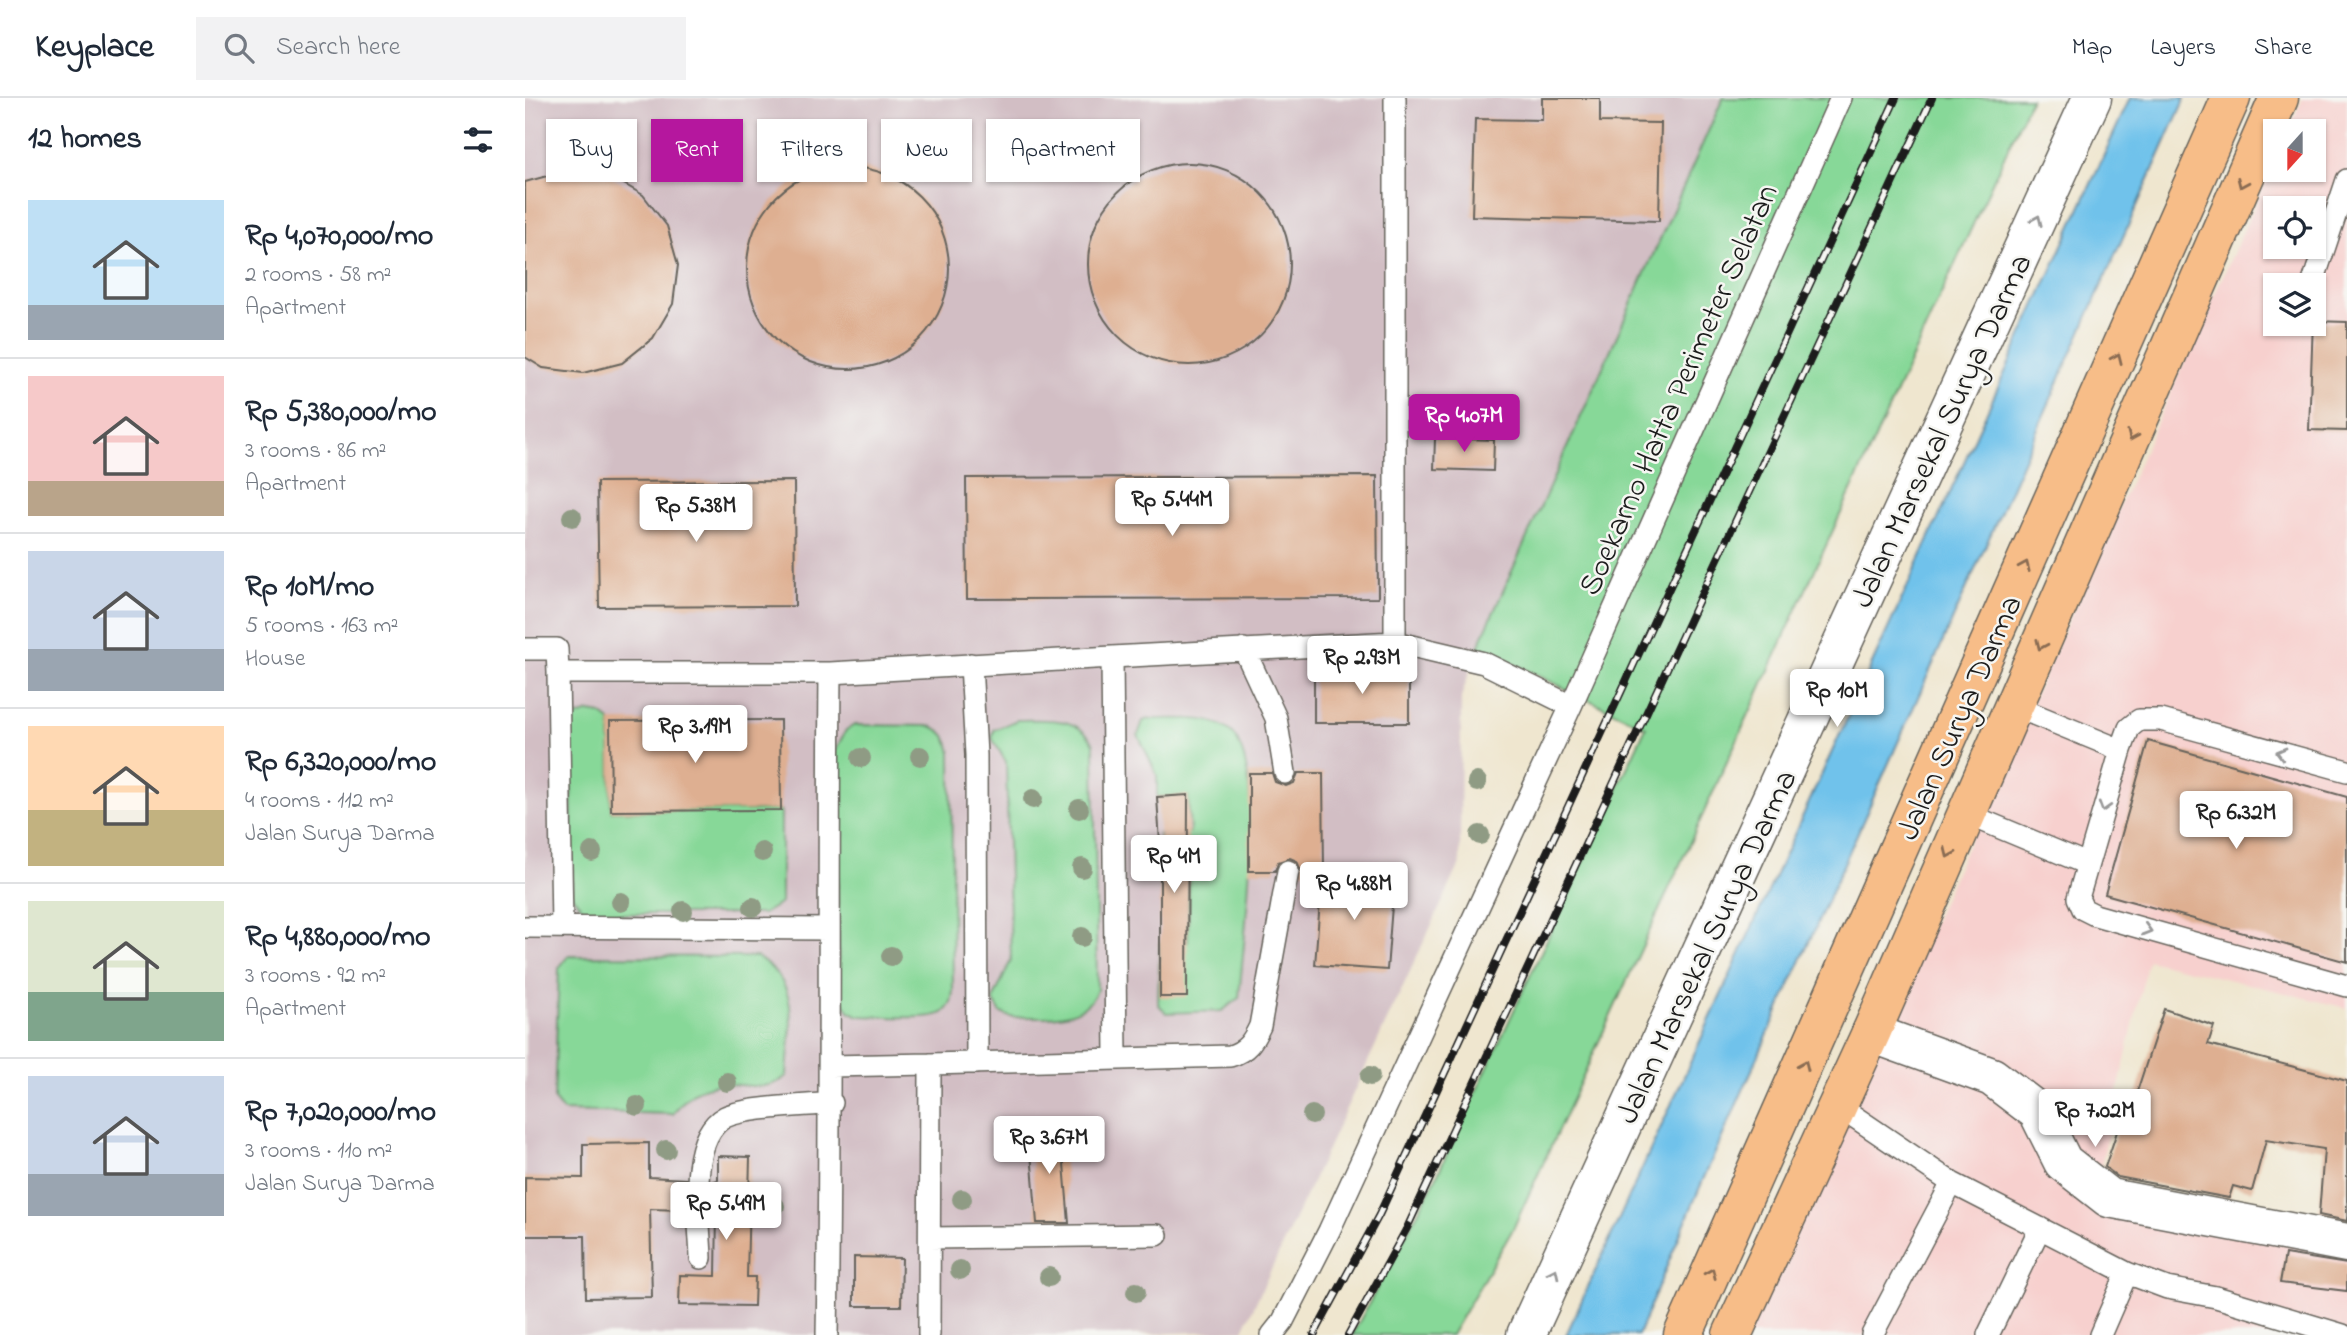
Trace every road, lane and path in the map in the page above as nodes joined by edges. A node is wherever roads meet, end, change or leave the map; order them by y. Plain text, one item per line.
1 (1395, 98) edge
2 (1841, 98) edge
3 (2092, 98) edge
4 (2231, 98) edge
5 (2279, 98) edge
6 (2347, 180) edge
7 (2316, 273) edge
8 (1395, 642) junction
9 (525, 649) edge
10 (1244, 649) junction
11 (1112, 657) junction
12 (971, 664) junction
13 (558, 673) junction
14 (830, 673) junction
15 (1571, 706) junction
16 (2014, 706) junction
17 (2121, 750) junction
18 (2347, 771) edge
19 (1285, 772) dead end
20 (1967, 814) junction
21 (2087, 864) junction
22 (1288, 871) dead end
23 (525, 927) edge
24 (562, 927) junction
25 (828, 929) junction
26 (2347, 986) edge
27 (1871, 1032) junction
28 (1116, 1058) junction
29 (977, 1063) junction
30 (930, 1064) junction
31 (830, 1066) junction
32 (832, 1103) junction
33 (1837, 1105) junction
34 (1952, 1183) junction
35 (2040, 1228) junction
36 (1157, 1235) dead end
37 (930, 1238) junction
38 (2347, 1244) edge
39 (701, 1258) dead end
40 (2127, 1273) junction
41 (2282, 1326) edge
42 (2108, 1333) edge
43 (827, 1335) edge
44 (929, 1335) edge
45 (1272, 1335) edge
46 (1526, 1335) edge
47 (1683, 1335) edge
48 (1731, 1335) edge
49 (1872, 1335) edge
50 (1988, 1335) edge
51 (2343, 1335) edge

1 - 8 lane
2 - 15 lane, Soekarno Hatta Perimeter Selatan
46 -> 3 street, Jalan Marsekal Surya Darma
47 -> 4 main road, Jalan Surya Darma
5 -> 16 main road, Jalan Surya Darma
6 - 7 lane
8 - 10 lane
8 - 15 lane
9 - 13 lane
10 - 11 lane
10 - 19 lane
11 - 12 lane
11 - 28 lane
12 - 14 lane
12 - 29 lane
13 - 14 lane
13 - 24 lane
14 - 25 lane
15 - 45 lane, Soekarno Hatta Perimeter Selatan
16 - 17 lane
16 - 20 main road, Jalan Surya Darma
18 -> 17 lane
17 -> 21 lane
20 - 21 lane
20 -> 27 main road, Jalan Surya Darma
21 -> 26 lane
22 - 28 lane
23 - 24 lane
24 - 25 lane
25 - 31 lane
27 - 33 main road, Jalan Surya Darma
27 - 38 street
28 - 29 lane
29 - 30 lane
30 - 31 lane
30 - 37 lane
31 - 32 lane
32 - 39 lane
32 - 43 lane
33 - 34 lane
33 - 48 main road, Jalan Surya Darma
34 - 35 lane
34 - 49 lane
35 - 40 lane
35 - 50 lane
36 - 37 lane
37 - 44 lane
40 - 41 lane
40 - 42 lane
41 - 51 lane

